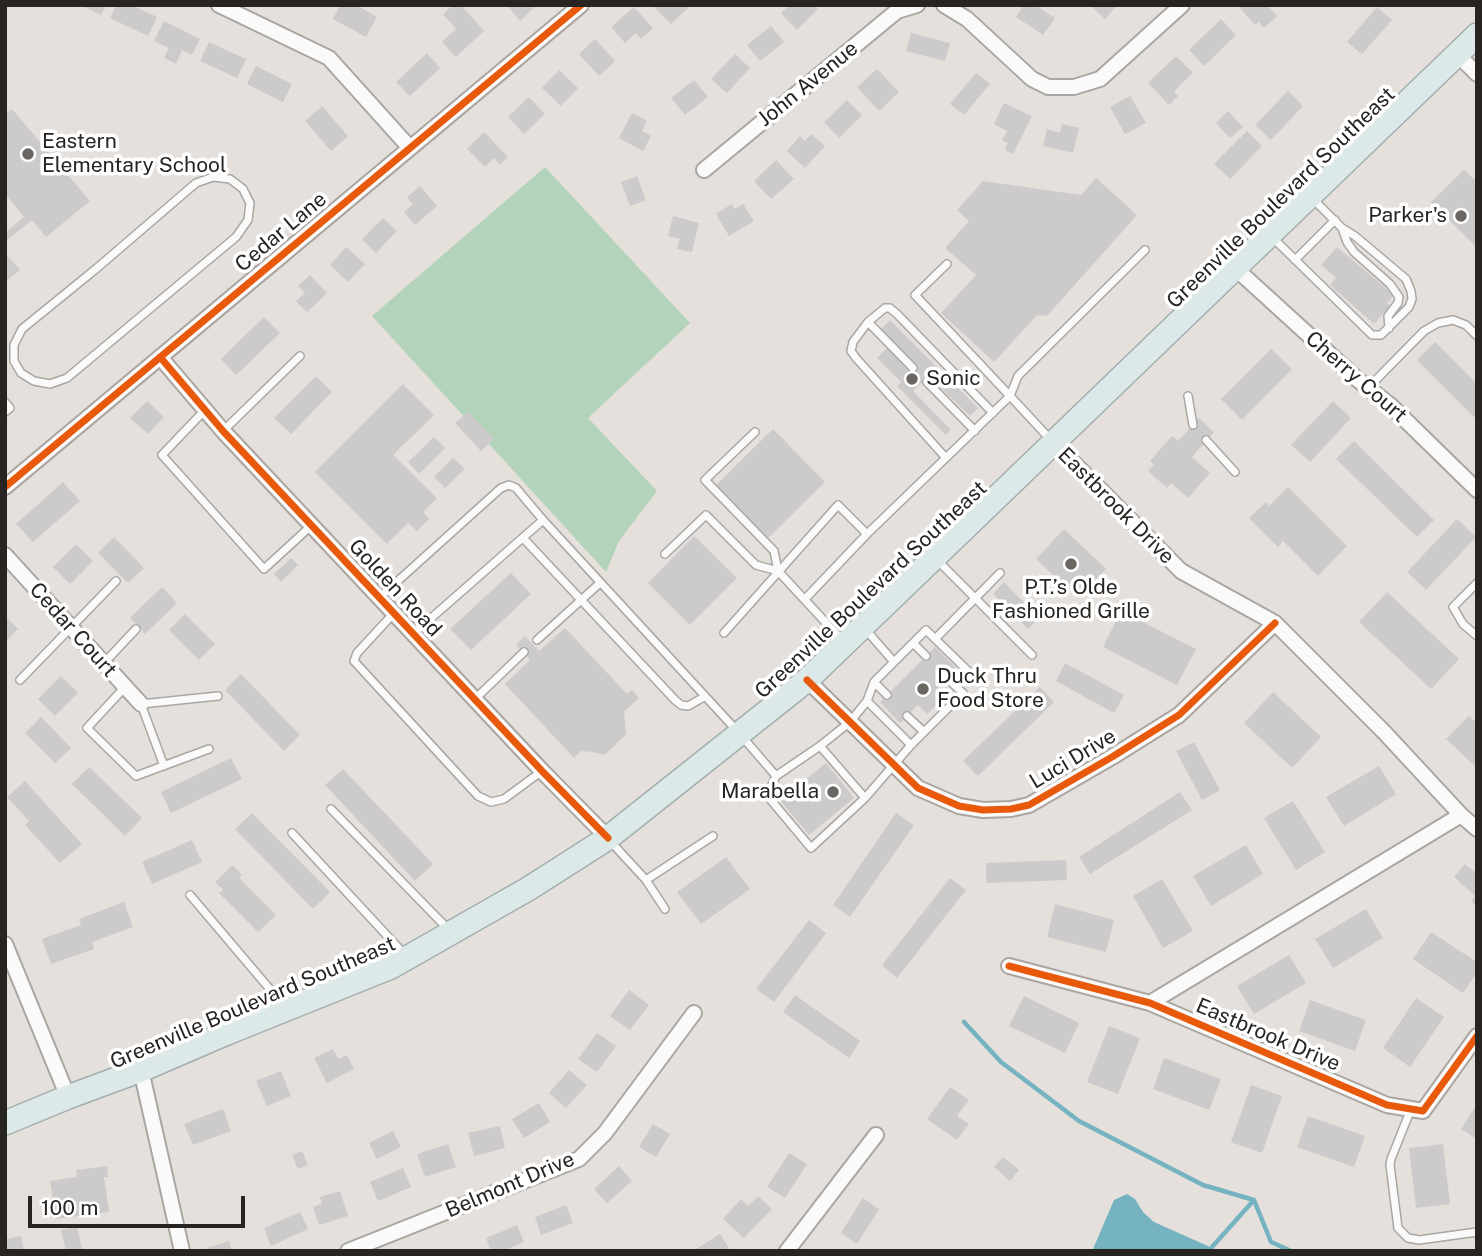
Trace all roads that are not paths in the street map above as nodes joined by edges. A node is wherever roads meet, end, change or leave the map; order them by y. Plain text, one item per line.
1 (219, 5) edge
2 (557, 5) edge
3 (581, 5) edge
4 (917, 5) edge
5 (944, 5) edge
6 (1182, 5) edge
7 (566, 17) junction
8 (1477, 35) edge
9 (1457, 54) junction
10 (1477, 74) edge
11 (410, 148) junction
12 (704, 170) dead end
13 (1310, 196) junction
14 (1335, 220) junction
15 (1342, 228) junction
16 (1269, 234) junction
17 (1145, 250) dead end
18 (1295, 260) junction
19 (947, 264) dead end
20 (1234, 267) junction
21 (868, 322) junction
22 (130, 325) joint
23 (1389, 328) junction
24 (1477, 336) edge
25 (160, 356) junction
26 (300, 356) dead end
27 (913, 368) dead end
28 (927, 382) dead end
29 (1368, 388) junction
30 (1010, 396) junction
31 (1188, 396) dead end
32 (5, 402) edge
33 (204, 411) junction
34 (5, 412) edge
35 (993, 413) junction
36 (1193, 425) dead end
37 (223, 431) junction
38 (975, 431) junction
39 (755, 432) dead end
40 (1206, 440) dead end
41 (1053, 442) junction
42 (946, 458) junction
43 (1235, 472) dead end
44 (5, 487) edge
45 (1477, 490) edge
46 (543, 520) junction
47 (312, 525) junction
48 (867, 534) junction
49 (523, 538) junction
50 (665, 554) dead end
51 (5, 555) edge
52 (934, 557) junction
53 (778, 571) junction
54 (1000, 573) dead end
55 (116, 580) dead end
56 (600, 583) junction
57 (1477, 583) edge
58 (380, 597) junction
59 (805, 599) junction
60 (975, 599) junction
61 (581, 601) junction
62 (394, 613) junction
63 (1275, 623) junction
64 (863, 626) junction
65 (71, 627) junction
66 (136, 629) dead end
67 (723, 633) dead end
68 (413, 634) junction
69 (1477, 636) edge
70 (935, 639) junction
71 (537, 640) dead end
72 (845, 643) junction
73 (913, 643) junction
74 (524, 652) dead end
75 (1032, 655) dead end
76 (926, 656) dead end
77 (894, 662) junction
78 (103, 663) junction
79 (946, 678) dead end
80 (20, 680) dead end
81 (807, 680) junction
82 (874, 682) junction
83 (953, 684) junction
84 (125, 687) junction
85 (887, 695) dead end
86 (218, 696) dead end
87 (704, 697) junction
88 (475, 699) junction
89 (867, 701) junction
90 (141, 704) junction
91 (907, 716) dead end
92 (850, 722) junction
93 (924, 732) junction
94 (739, 733) junction
95 (911, 745) junction
96 (820, 746) junction
97 (209, 749) dead end
98 (895, 765) junction
99 (164, 766) junction
100 (542, 771) junction
101 (776, 776) junction
102 (865, 798) junction
103 (331, 809) dead end
104 (1461, 815) junction
105 (1477, 829) edge
106 (292, 833) dead end
107 (713, 836) dead end
108 (608, 838) junction
109 (646, 880) junction
110 (190, 895) dead end
111 (665, 909) dead end
112 (452, 933) junction
113 (5, 944) edge
114 (408, 958) junction
115 (1009, 966) dead end
116 (1150, 1003) junction
117 (287, 1009) junction
118 (694, 1013) dead end
119 (1477, 1035) edge
120 (141, 1070) junction
121 (68, 1097) junction
122 (1411, 1109) junction
123 (5, 1123) edge
124 (876, 1135) dead end
125 (1477, 1232) edge
126 (182, 1251) edge
127 (348, 1251) edge
128 (787, 1251) edge

1 - 11 street
2 - 7 street
3 - 7 street, Cedar Lane
4 - 12 street, John Avenue
5 - 6 street
7 - 11 street, Cedar Lane
8 - 9 highway, Greenville Boulevard Southeast
9 - 10 street
9 - 13 highway, Greenville Boulevard Southeast
11 - 25 street, Cedar Lane
13 - 14 lane
13 - 16 highway, Greenville Boulevard Southeast
14 - 15 lane
14 - 18 lane
15 - 23 lane
15 - 23 lane
16 - 18 lane
16 - 20 highway, Greenville Boulevard Southeast
17 - 30 lane
18 - 23 lane
19 - 30 lane
20 - 29 street, Cherry Court
20 - 41 highway, Greenville Boulevard Southeast
21 - 27 lane
21 - 35 lane
21 - 42 lane
22 - 22 lane
24 - 29 lane
25 - 33 street, Golden Road
25 - 44 street, Cedar Lane
26 - 37 lane
28 - 38 lane
29 - 45 street, Cherry Court
30 - 35 lane
30 - 41 lane
31 - 36 lane
32 - 34 lane
33 - 37 street, Golden Road
33 - 47 lane
35 - 38 lane
37 - 47 street, Golden Road
38 - 42 lane
39 - 53 lane
40 - 43 lane
41 - 52 highway, Greenville Boulevard Southeast
41 - 63 street, Eastbrook Drive
42 - 48 lane
46 - 49 lane
46 - 56 lane
46 - 58 lane
47 - 58 street, Golden Road
48 - 53 lane
48 - 59 lane
49 - 61 lane
49 - 68 lane
50 - 53 lane
51 - 65 street, Cedar Court
52 - 60 lane
52 - 64 highway, Greenville Boulevard Southeast
53 - 59 lane
53 - 67 lane
54 - 60 lane
55 - 65 lane
56 - 61 lane
56 - 87 lane
57 - 69 lane
58 - 62 street, Golden Road
59 - 72 lane
60 - 70 lane
60 - 75 lane
61 - 71 lane
61 - 87 lane
62 - 68 street, Golden Road
62 - 100 lane
63 - 98 street, Luci Drive
63 - 104 street, Eastbrook Drive
64 - 72 highway, Greenville Boulevard Southeast
64 - 77 lane
65 - 78 street, Cedar Court
65 - 80 lane
66 - 78 lane
68 - 88 street, Golden Road
70 - 73 lane
70 - 83 lane
72 - 81 highway, Greenville Boulevard Southeast
73 - 76 lane
73 - 77 lane
74 - 88 lane
77 - 82 lane
78 - 84 street, Cedar Court
79 - 83 lane
81 - 92 street, Luci Drive
81 - 94 highway, Greenville Boulevard Southeast
82 - 85 lane
82 - 89 lane
83 - 93 lane
84 - 90 street, Cedar Court
84 - 99 lane
86 - 90 lane
87 - 94 lane
88 - 100 street, Golden Road
89 - 92 lane
89 - 95 lane
90 - 99 lane
91 - 93 lane
92 - 96 lane
92 - 98 street, Luci Drive
93 - 95 lane
94 - 101 lane
94 - 108 highway, Greenville Boulevard Southeast
95 - 98 lane
96 - 101 lane
96 - 102 lane
97 - 99 lane
98 - 102 lane
100 - 108 street, Golden Road
101 - 102 lane
103 - 112 lane
104 - 105 street, Eastbrook Drive
104 - 116 street, Eastbrook Drive
106 - 114 lane
107 - 109 lane
108 - 109 lane
108 - 112 highway, Greenville Boulevard Southeast
109 - 111 lane
110 - 117 lane
112 - 114 highway, Greenville Boulevard Southeast
113 - 121 street
114 - 117 highway, Greenville Boulevard Southeast
115 - 116 street, Eastbrook Drive
116 - 122 street, Eastbrook Drive
117 - 120 highway, Greenville Boulevard Southeast
118 - 127 street, Belmont Drive
119 - 122 street
120 - 121 highway, Greenville Boulevard Southeast
120 - 126 street
121 - 123 highway, Greenville Boulevard Southeast
122 - 125 lane
124 - 128 street

